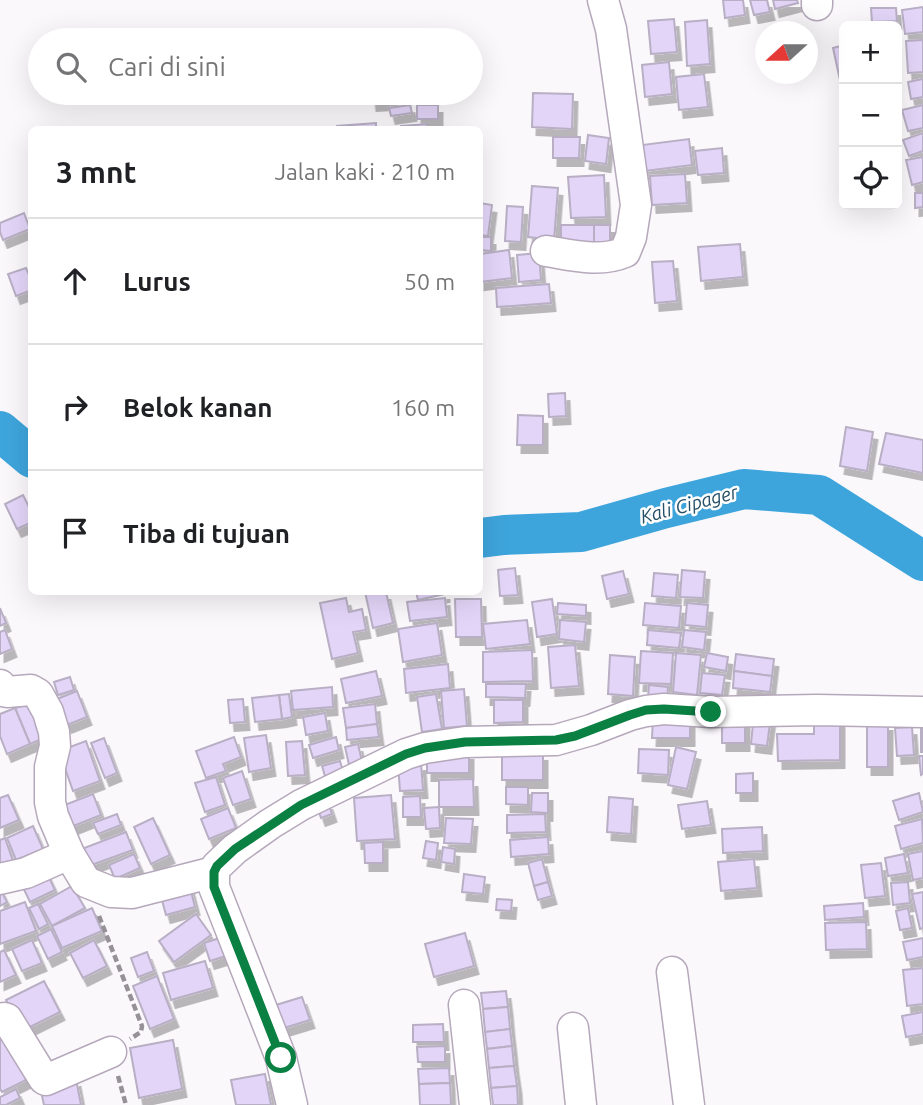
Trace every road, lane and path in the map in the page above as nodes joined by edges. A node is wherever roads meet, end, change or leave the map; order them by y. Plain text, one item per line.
1 (603, 0) edge
2 (546, 251) dead end
3 (0, 685) edge
4 (923, 712) edge
5 (69, 854) junction
6 (214, 872) junction
7 (0, 878) edge
8 (86, 882) junction
9 (672, 972) dead end
10 (464, 1005) dead end
11 (0, 1020) edge
12 (573, 1028) dead end
13 (111, 1052) joint
14 (292, 1105) edge
15 (475, 1105) edge
16 (581, 1105) edge
17 (689, 1105) edge

1 - 2 street
3 - 5 street
4 - 6 street
5 - 7 street
5 - 8 street
6 - 8 street
6 - 14 street
8 - 13 path
9 - 17 street
10 - 15 street
11 - 13 street
12 - 16 street

